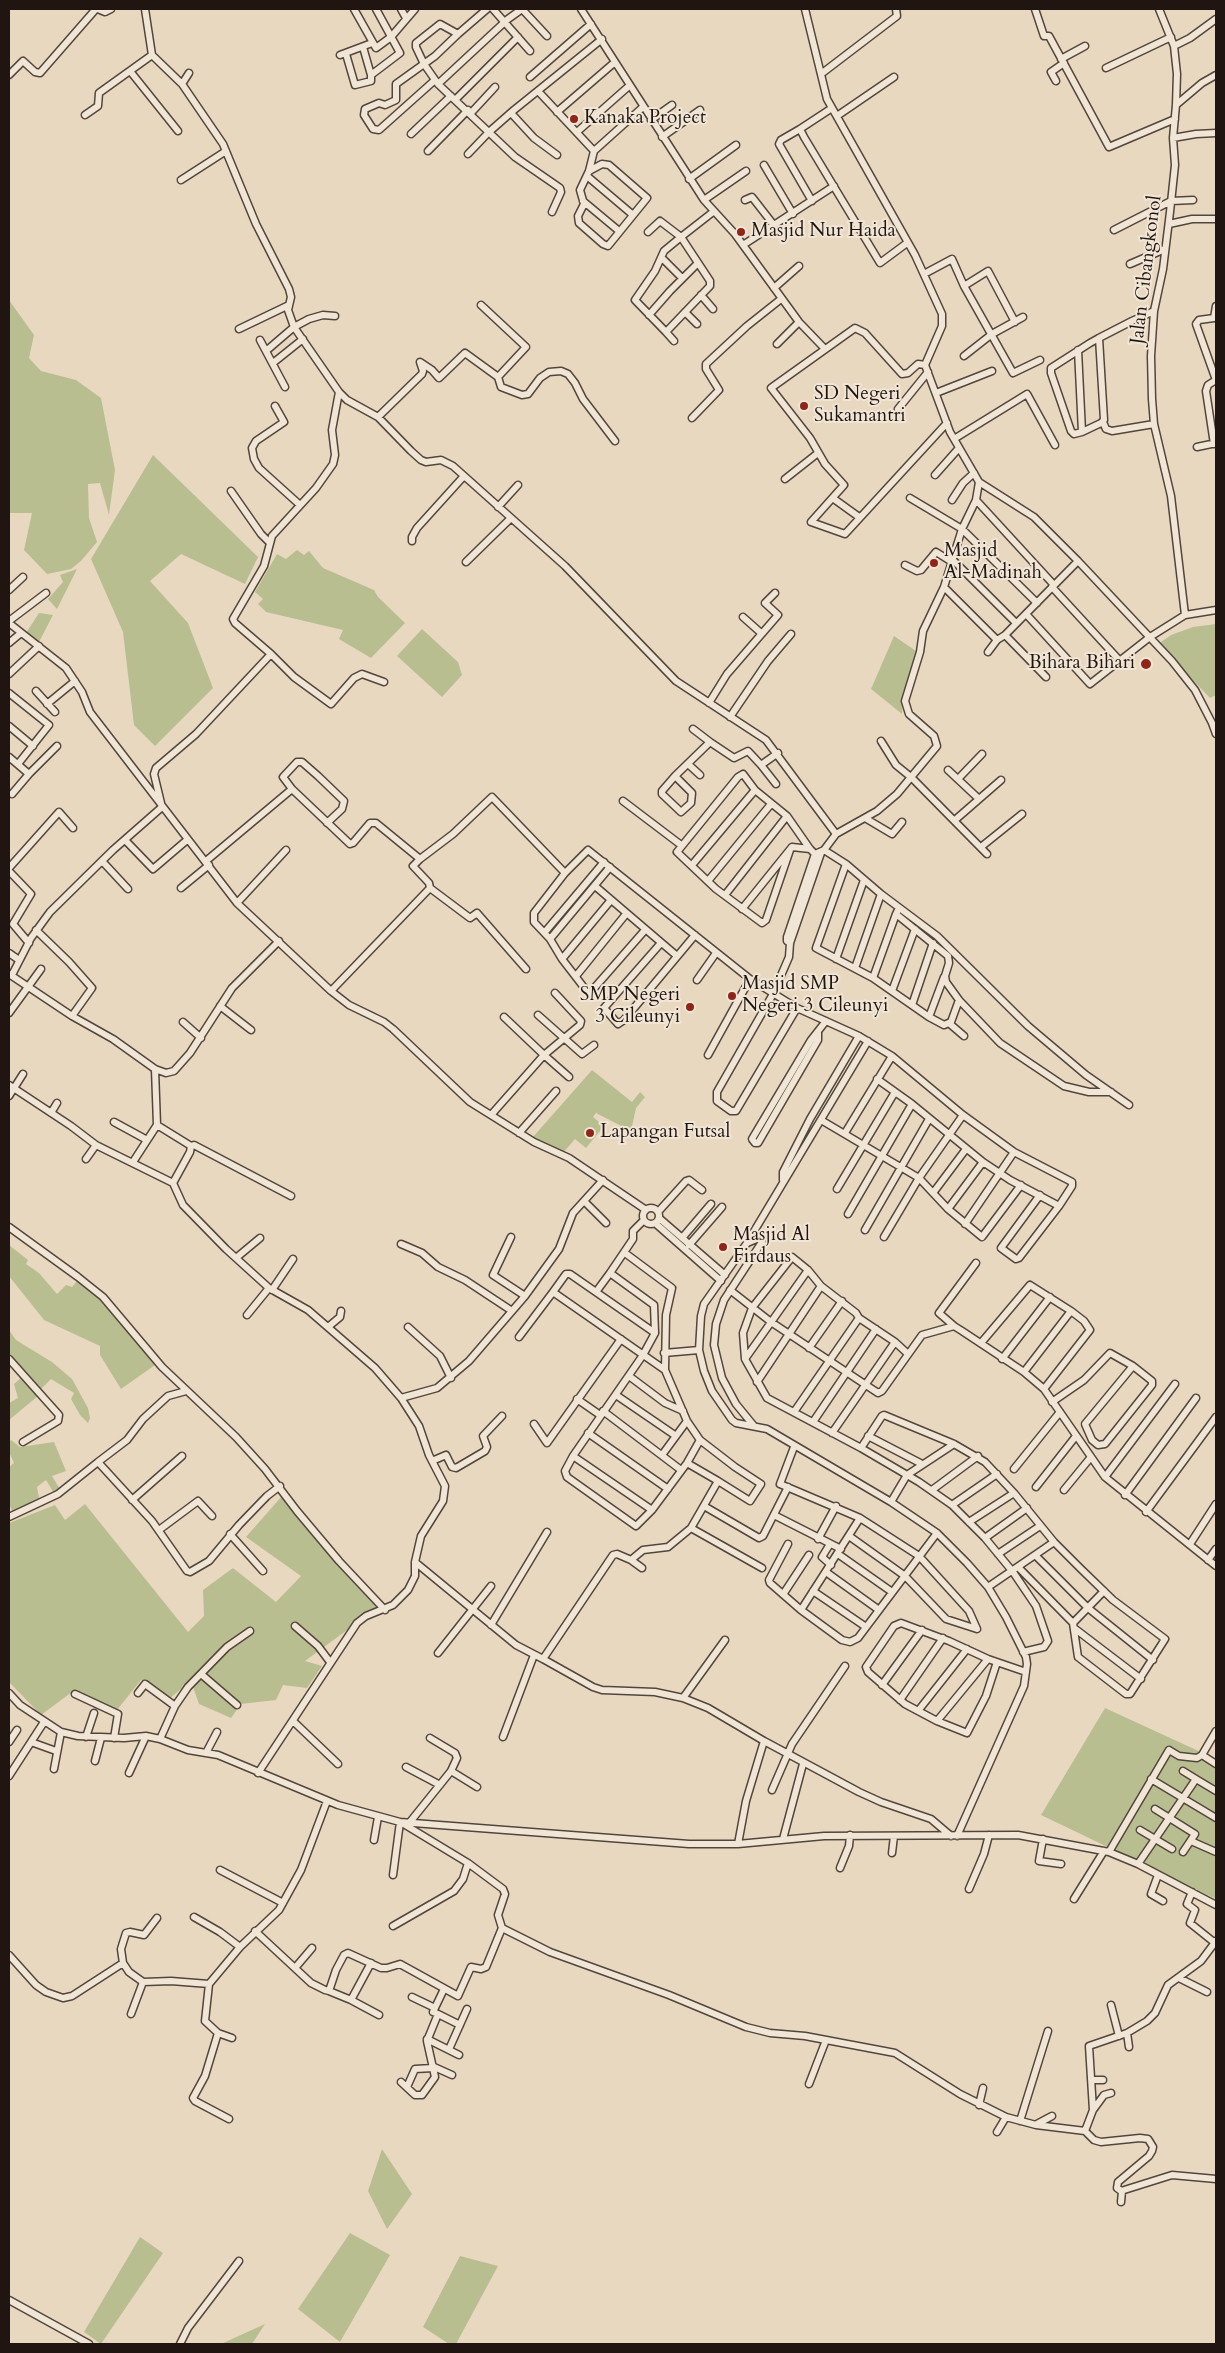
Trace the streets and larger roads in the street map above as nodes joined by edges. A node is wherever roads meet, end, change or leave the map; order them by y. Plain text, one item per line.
1 (111, 9) edge
2 (145, 9) edge
3 (354, 9) edge
4 (376, 9) edge
5 (401, 9) edge
6 (415, 9) edge
7 (487, 9) edge
8 (493, 9) edge
9 (522, 9) edge
10 (581, 9) edge
11 (805, 9) edge
12 (896, 9) edge
13 (1034, 9) edge
14 (1162, 10) edge
15 (406, 18) junction
16 (1216, 19) edge
17 (504, 23) junction
18 (591, 24) junction
19 (458, 34) junction
20 (547, 36) dead end
21 (391, 37) junction
22 (518, 37) junction
23 (1171, 37) junction
24 (602, 40) junction
25 (374, 45) junction
26 (1085, 46) dead end
27 (1174, 46) junction
28 (363, 47) junction
29 (530, 51) dead end
30 (152, 55) junction
31 (1062, 61) junction
32 (615, 62) junction
33 (424, 64) junction
34 (1106, 68) dead end
35 (130, 72) junction
36 (189, 73) dead end
37 (371, 74) junction
38 (821, 74) junction
39 (9, 75) edge
40 (1216, 75) edge
41 (530, 77) dead end
42 (894, 77) dead end
43 (1056, 80) dead end
44 (437, 82) junction
45 (182, 84) junction
46 (629, 86) junction
47 (495, 87) dead end
48 (538, 91) junction
49 (453, 97) junction
50 (672, 105) dead end
51 (1176, 105) junction
52 (643, 107) junction
53 (832, 108) junction
54 (700, 110) dead end
55 (469, 111) junction
56 (557, 112) junction
57 (511, 113) junction
58 (85, 115) dead end
59 (837, 116) junction
60 (1174, 119) junction
61 (652, 120) junction
62 (800, 129) junction
63 (178, 130) dead end
64 (489, 132) junction
65 (577, 132) junction
66 (1216, 133) edge
67 (411, 134) dead end
68 (662, 137) junction
69 (1173, 138) junction
70 (736, 145) dead end
71 (226, 151) junction
72 (594, 151) junction
73 (428, 152) dead end
74 (468, 154) dead end
75 (557, 156) dead end
76 (764, 165) dead end
77 (746, 171) dead end
78 (588, 174) junction
79 (689, 178) junction
80 (181, 180) dead end
81 (834, 186) junction
82 (704, 200) junction
83 (745, 200) dead end
84 (1193, 200) dead end
85 (583, 201) junction
86 (812, 201) junction
87 (1172, 201) junction
88 (552, 212) dead end
89 (713, 212) junction
90 (793, 214) junction
91 (634, 215) junction
92 (1216, 219) edge
93 (773, 224) junction
94 (1169, 224) junction
95 (1114, 230) dead end
96 (619, 231) junction
97 (648, 232) dead end
98 (680, 237) junction
99 (908, 243) junction
100 (743, 245) junction
101 (1165, 249) junction
102 (662, 258) junction
103 (698, 263) junction
104 (1130, 264) dead end
105 (799, 266) dead end
106 (924, 274) junction
107 (682, 278) junction
108 (964, 286) junction
109 (774, 288) junction
110 (701, 295) junction
111 (781, 299) junction
112 (289, 305) junction
113 (481, 305) dead end
114 (1216, 306) edge
115 (713, 309) dead end
116 (1154, 311) junction
117 (685, 312) junction
118 (649, 315) junction
119 (335, 316) dead end
120 (1023, 318) dead end
121 (1215, 319) edge
122 (799, 322) junction
123 (1015, 322) junction
124 (697, 324) dead end
125 (294, 327) junction
126 (239, 329) dead end
127 (666, 332) junction
128 (992, 334) junction
129 (1099, 338) junction
130 (303, 339) junction
131 (260, 340) dead end
132 (674, 340) dead end
133 (778, 344) dead end
134 (825, 349) junction
135 (1078, 350) junction
136 (266, 351) junction
137 (964, 356) dead end
138 (1040, 360) dead end
139 (272, 363) junction
140 (925, 365) junction
141 (992, 371) dead end
142 (928, 372) junction
143 (498, 377) junction
144 (1216, 380) edge
145 (285, 387) dead end
146 (339, 392) junction
147 (936, 393) junction
148 (275, 406) dead end
149 (898, 409) dead end
150 (378, 417) junction
151 (692, 418) dead end
152 (1103, 422) junction
153 (947, 423) junction
154 (1154, 424) junction
155 (1082, 432) junction
156 (954, 439) junction
157 (615, 441) dead end
158 (1215, 444) edge
159 (1055, 445) dead end
160 (1197, 447) dead end
161 (959, 448) junction
162 (818, 453) junction
163 (974, 473) junction
164 (934, 475) dead end
165 (464, 476) junction
166 (785, 478) dead end
167 (979, 482) junction
168 (518, 485) dead end
169 (231, 491) dead end
170 (910, 498) dead end
171 (834, 499) junction
172 (952, 500) dead end
173 (976, 500) junction
174 (300, 505) junction
175 (498, 507) junction
176 (859, 517) junction
177 (511, 518) junction
178 (962, 529) junction
179 (412, 541) dead end
180 (268, 542) junction
181 (953, 561) junction
182 (466, 562) dead end
183 (1076, 563) junction
184 (905, 565) dead end
185 (23, 577) dead end
186 (1053, 586) junction
187 (944, 587) junction
188 (9, 590) edge
189 (46, 593) dead end
190 (775, 593) dead end
191 (1037, 603) junction
192 (1216, 610) edge
193 (1026, 614) junction
194 (1185, 615) junction
195 (743, 617) dead end
196 (9, 622) edge
197 (1016, 623) junction
198 (21, 633) junction
199 (761, 633) junction
200 (791, 634) dead end
201 (1005, 635) junction
202 (1150, 637) junction
203 (997, 640) junction
204 (9, 643) edge
205 (39, 646) junction
206 (988, 652) dead end
207 (272, 654) junction
208 (1120, 661) junction
209 (9, 674) edge
210 (1046, 677) dead end
211 (75, 681) junction
212 (384, 682) dead end
213 (36, 691) dead end
214 (9, 693) edge
215 (709, 703) junction
216 (48, 704) junction
217 (55, 712) dead end
218 (730, 717) junction
219 (9, 726) edge
220 (693, 730) dead end
221 (1216, 734) edge
222 (881, 741) dead end
223 (710, 742) junction
224 (33, 746) junction
225 (57, 746) dead end
226 (778, 753) junction
227 (982, 754) dead end
228 (9, 757) edge
229 (18, 764) junction
230 (688, 764) junction
231 (761, 765) junction
232 (948, 770) dead end
233 (28, 774) junction
234 (700, 774) dead end
235 (675, 776) junction
236 (912, 778) junction
237 (958, 779) junction
238 (1001, 780) dead end
239 (776, 784) dead end
240 (292, 789) junction
241 (756, 790) junction
242 (10, 794) edge
243 (979, 798) junction
244 (623, 801) dead end
245 (771, 804) junction
246 (162, 806) junction
247 (1022, 814) dead end
248 (787, 816) junction
249 (865, 818) junction
250 (955, 820) junction
251 (902, 822) dead end
252 (327, 823) junction
253 (73, 828) dead end
254 (836, 834) junction
255 (125, 840) junction
256 (187, 840) junction
257 (681, 845) junction
258 (981, 847) junction
259 (810, 849) junction
260 (286, 850) dead end
261 (790, 850) junction
262 (820, 854) junction
263 (987, 854) dead end
264 (420, 859) junction
265 (102, 860) junction
266 (604, 862) junction
267 (208, 864) junction
268 (846, 864) junction
269 (692, 865) junction
270 (610, 867) junction
271 (9, 869) edge
272 (565, 872) junction
273 (864, 880) junction
274 (708, 881) junction
275 (595, 886) junction
276 (128, 888) dead end
277 (181, 888) dead end
278 (430, 888) junction
279 (881, 894) junction
280 (725, 895) junction
281 (611, 900) junction
282 (238, 903) junction
283 (742, 910) junction
284 (898, 911) junction
285 (626, 914) junction
286 (915, 929) junction
287 (36, 930) junction
288 (645, 930) junction
289 (545, 932) junction
290 (695, 935) junction
291 (550, 939) junction
292 (279, 941) junction
293 (933, 942) junction
294 (29, 943) junction
295 (661, 943) junction
296 (9, 953) edge
297 (716, 953) junction
298 (677, 956) junction
299 (836, 958) junction
300 (562, 959) junction
301 (19, 960) junction
302 (855, 968) junction
303 (41, 969) dead end
304 (526, 969) dead end
305 (10, 975) edge
306 (576, 976) junction
307 (945, 976) junction
308 (873, 978) junction
309 (750, 979) junction
310 (697, 980) dead end
311 (28, 986) junction
312 (331, 991) junction
313 (892, 991) junction
314 (555, 993) dead end
315 (773, 994) junction
316 (959, 1000) junction
317 (912, 1005) junction
318 (220, 1006) junction
319 (798, 1008) junction
320 (9, 1013) edge
321 (538, 1015) dead end
322 (72, 1016) junction
323 (504, 1017) dead end
324 (930, 1017) junction
325 (826, 1021) junction
326 (184, 1022) dead end
327 (950, 1024) junction
328 (251, 1030) dead end
329 (818, 1033) junction
330 (859, 1036) junction
331 (964, 1036) dead end
332 (201, 1038) junction
333 (564, 1038) junction
334 (868, 1041) junction
335 (594, 1045) dead end
336 (544, 1055) junction
337 (708, 1055) dead end
338 (892, 1056) junction
339 (155, 1069) junction
340 (23, 1074) dead end
341 (569, 1078) dead end
342 (876, 1079) junction
343 (11, 1087) edge
344 (556, 1090) dead end
345 (895, 1092) junction
346 (1111, 1092) junction
347 (9, 1096) edge
348 (57, 1103) dead end
349 (912, 1104) junction
350 (1129, 1105) dead end
351 (51, 1113) junction
352 (491, 1115) junction
353 (963, 1116) junction
354 (929, 1118) junction
355 (821, 1120) junction
356 (114, 1122) dead end
357 (157, 1125) junction
358 (519, 1133) junction
359 (845, 1133) junction
360 (948, 1135) junction
361 (147, 1140) junction
362 (864, 1144) junction
363 (96, 1145) junction
364 (191, 1146) junction
365 (966, 1149) junction
366 (1014, 1152) junction
367 (883, 1155) junction
368 (86, 1158) dead end
369 (133, 1162) junction
370 (983, 1162) junction
371 (900, 1166) junction
372 (1000, 1173) junction
373 (919, 1178) junction
374 (603, 1180) junction
375 (783, 1180) junction
376 (173, 1183) junction
377 (1021, 1185) junction
378 (702, 1190) dead end
379 (836, 1190) dead end
380 (933, 1193) junction
381 (1040, 1195) junction
382 (291, 1196) dead end
383 (584, 1202) junction
384 (711, 1204) dead end
385 (722, 1206) dead end
386 (1059, 1206) junction
387 (948, 1209) junction
388 (646, 1210) junction
389 (848, 1214) dead end
390 (657, 1218) junction
391 (644, 1220) junction
392 (606, 1223) dead end
393 (965, 1224) junction
394 (9, 1227) edge
395 (865, 1230) dead end
396 (884, 1236) dead end
397 (511, 1237) dead end
398 (260, 1238) dead end
399 (682, 1238) junction
400 (746, 1243) junction
401 (401, 1244) dead end
402 (689, 1245) junction
403 (625, 1253) junction
404 (236, 1258) junction
405 (293, 1259) dead end
406 (976, 1263) dead end
407 (808, 1270) junction
408 (610, 1273) junction
409 (723, 1278) junction
410 (821, 1286) junction
411 (270, 1289) junction
412 (730, 1290) junction
413 (553, 1292) junction
414 (596, 1292) junction
415 (525, 1296) junction
416 (1050, 1297) junction
417 (842, 1301) junction
418 (752, 1308) junction
419 (341, 1311) dead end
420 (512, 1311) junction
421 (1071, 1311) junction
422 (247, 1315) dead end
423 (859, 1318) junction
424 (771, 1322) junction
425 (954, 1326) junction
426 (328, 1327) junction
427 (408, 1327) dead end
428 (876, 1329) junction
429 (654, 1333) junction
430 (790, 1334) junction
431 (519, 1338) dead end
432 (621, 1339) junction
433 (894, 1342) junction
434 (981, 1342) junction
435 (809, 1348) junction
436 (699, 1350) junction
437 (664, 1353) junction
438 (908, 1354) junction
439 (643, 1355) junction
440 (9, 1359) edge
441 (745, 1359) junction
442 (1002, 1359) junction
443 (829, 1360) junction
444 (12, 1365) edge
445 (1133, 1366) junction
446 (665, 1370) junction
447 (846, 1372) junction
448 (1024, 1372) junction
449 (628, 1376) junction
450 (450, 1378) junction
451 (757, 1382) junction
452 (1175, 1384) dead end
453 (864, 1386) junction
454 (1044, 1389) junction
455 (186, 1391) junction
456 (616, 1395) junction
457 (401, 1398) junction
458 (1196, 1398) dead end
459 (577, 1399) junction
460 (1052, 1402) junction
461 (683, 1411) junction
462 (794, 1412) junction
463 (1060, 1412) junction
464 (601, 1413) junction
465 (502, 1416) dead end
466 (1216, 1417) edge
467 (687, 1421) junction
468 (812, 1422) junction
469 (534, 1424) dead end
470 (754, 1426) junction
471 (588, 1433) junction
472 (832, 1433) junction
473 (676, 1436) junction
474 (868, 1436) junction
475 (1076, 1436) junction
476 (700, 1440) junction
477 (23, 1442) dead end
478 (954, 1444) junction
479 (794, 1447) junction
480 (860, 1448) junction
481 (662, 1455) junction
482 (182, 1456) dead end
483 (573, 1456) junction
484 (978, 1456) junction
485 (1091, 1456) junction
486 (432, 1461) junction
487 (98, 1462) junction
488 (687, 1463) junction
489 (922, 1464) junction
490 (1014, 1469) dead end
491 (681, 1470) junction
492 (997, 1474) junction
493 (907, 1475) junction
494 (1105, 1477) junction
495 (718, 1481) junction
496 (280, 1486) junction
497 (788, 1487) junction
498 (1036, 1487) dead end
499 (668, 1489) junction
500 (932, 1490) junction
501 (1064, 1490) dead end
502 (1014, 1493) junction
503 (1125, 1495) junction
504 (132, 1500) junction
505 (891, 1502) junction
506 (1216, 1504) edge
507 (952, 1505) junction
508 (704, 1506) junction
509 (836, 1506) junction
510 (1027, 1508) junction
511 (652, 1510) junction
512 (1146, 1512) junction
513 (774, 1515) junction
514 (212, 1516) dead end
515 (9, 1517) edge
516 (860, 1518) junction
517 (969, 1522) junction
518 (1040, 1526) junction
519 (691, 1528) junction
520 (159, 1530) junction
521 (547, 1532) dead end
522 (937, 1533) junction
523 (230, 1534) junction
524 (849, 1536) junction
525 (985, 1538) junction
526 (818, 1539) junction
527 (1054, 1542) junction
528 (788, 1544) dead end
529 (830, 1544) junction
530 (1190, 1544) junction
531 (1216, 1549) edge
532 (840, 1551) junction
533 (998, 1554) junction
534 (809, 1555) dead end
535 (919, 1556) junction
536 (1036, 1556) junction
537 (631, 1560) junction
538 (1208, 1560) junction
539 (415, 1562) junction
540 (831, 1565) junction
541 (1216, 1566) edge
542 (642, 1568) dead end
543 (762, 1568) dead end
544 (1016, 1570) junction
545 (263, 1571) dead end
546 (826, 1572) junction
547 (905, 1576) junction
548 (491, 1586) dead end
549 (988, 1588) junction
550 (813, 1591) junction
551 (1104, 1591) junction
552 (892, 1592) junction
553 (784, 1593) junction
554 (1088, 1608) junction
555 (473, 1609) junction
556 (385, 1610) junction
557 (801, 1610) junction
558 (879, 1610) junction
559 (491, 1625) junction
560 (296, 1626) dead end
561 (1074, 1626) junction
562 (866, 1627) junction
563 (922, 1630) junction
564 (250, 1631) dead end
565 (943, 1638) junction
566 (725, 1640) dead end
567 (967, 1649) junction
568 (1023, 1652) junction
569 (438, 1653) dead end
570 (534, 1655) junction
571 (542, 1659) junction
572 (988, 1659) junction
573 (1153, 1660) junction
574 (330, 1662) junction
575 (997, 1662) junction
576 (845, 1666) dead end
577 (1026, 1672) junction
578 (201, 1674) junction
579 (1141, 1679) junction
580 (882, 1685) junction
581 (138, 1692) dead end
582 (9, 1694) edge
583 (75, 1694) dead end
584 (683, 1698) junction
585 (900, 1700) junction
586 (237, 1705) dead end
587 (175, 1706) junction
588 (918, 1711) junction
589 (94, 1713) dead end
590 (293, 1721) junction
591 (937, 1721) junction
592 (44, 1722) junction
593 (17, 1730) dead end
594 (60, 1732) junction
595 (217, 1732) dead end
596 (1216, 1732) edge
597 (146, 1736) junction
598 (86, 1737) junction
599 (503, 1737) dead end
600 (101, 1738) junction
601 (114, 1738) junction
602 (430, 1738) dead end
603 (160, 1739) junction
604 (764, 1741) junction
605 (9, 1742) edge
606 (31, 1742) junction
607 (56, 1751) junction
608 (206, 1753) junction
609 (786, 1754) junction
610 (1202, 1755) junction
611 (95, 1761) dead end
612 (338, 1764) dead end
613 (804, 1764) junction
614 (1216, 1764) edge
615 (406, 1766) dead end
616 (54, 1769) dead end
617 (451, 1771) junction
618 (1183, 1771) dead end
619 (129, 1773) dead end
620 (258, 1773) junction
621 (9, 1776) edge
622 (1151, 1779) junction
623 (1196, 1779) junction
624 (440, 1785) junction
625 (477, 1787) dead end
626 (772, 1790) dead end
627 (1216, 1791) edge
628 (1184, 1799) junction
629 (327, 1801) junction
630 (1155, 1809) dead end
631 (378, 1817) junction
632 (1216, 1818) edge
633 (1170, 1819) junction
634 (410, 1822) junction
635 (401, 1823) junction
636 (1140, 1830) dead end
637 (850, 1835) junction
638 (989, 1835) junction
639 (894, 1836) junction
640 (954, 1836) junction
641 (783, 1839) junction
642 (1043, 1839) junction
643 (1155, 1839) junction
644 (374, 1840) dead end
645 (1191, 1841) junction
646 (738, 1844) junction
647 (1172, 1849) dead end
648 (892, 1852) dead end
649 (1106, 1852) junction
650 (1183, 1852) dead end
651 (1216, 1852) edge
652 (468, 1863) junction
653 (1061, 1864) dead end
654 (1138, 1864) junction
655 (840, 1868) dead end
656 (220, 1870) dead end
657 (393, 1875) dead end
658 (1158, 1875) junction
659 (969, 1889) dead end
660 (1192, 1892) junction
661 (1074, 1900) dead end
662 (1163, 1901) dead end
663 (283, 1903) junction
664 (1216, 1905) edge
665 (194, 1917) dead end
666 (157, 1918) dead end
667 (394, 1926) dead end
668 (502, 1928) junction
669 (255, 1932) junction
670 (1216, 1942) edge
671 (240, 1947) junction
672 (312, 1948) dead end
673 (9, 1955) edge
674 (123, 1963) junction
675 (372, 1964) junction
676 (295, 1968) junction
677 (1179, 1978) junction
678 (143, 1982) junction
679 (209, 1984) junction
680 (444, 1989) junction
681 (330, 1991) junction
682 (1207, 1992) dead end
683 (412, 1997) dead end
684 (351, 2000) junction
685 (1111, 2005) dead end
686 (467, 2009) dead end
687 (436, 2011) junction
688 (130, 2014) dead end
689 (379, 2015) dead end
690 (460, 2025) junction
691 (1048, 2032) dead end
692 (218, 2033) junction
693 (1127, 2033) junction
694 (1119, 2036) junction
695 (232, 2038) dead end
696 (428, 2040) junction
697 (826, 2040) junction
698 (450, 2046) dead end
699 (1129, 2047) dead end
700 (459, 2055) dead end
701 (433, 2067) junction
702 (452, 2075) dead end
703 (1092, 2080) junction
704 (1103, 2080) dead end
705 (810, 2084) dead end
706 (983, 2088) dead end
707 (1110, 2093) dead end
708 (979, 2105) junction
709 (1093, 2110) junction
710 (1052, 2116) dead end
711 (1006, 2117) junction
712 (229, 2119) dead end
713 (1020, 2120) junction
714 (1036, 2125) junction
715 (1085, 2131) junction
716 (997, 2132) dead end
717 (1216, 2178) edge
718 (1122, 2191) junction
719 (1122, 2202) dead end
720 (239, 2261) dead end
721 (9, 2300) edge
722 (86, 2343) edge
723 (180, 2344) edge

1 - 39 street
2 - 30 street
3 - 25 street
4 - 21 street
5 - 15 street
6 - 15 street
7 - 19 street
8 - 17 street
9 - 17 street
9 - 20 street
10 - 18 street
11 - 38 street
12 - 38 street
13 - 31 street
14 - 23 street, Jalan Cibangkonol
15 - 21 street
16 - 27 street
17 - 22 street
17 - 44 street
18 - 24 street
18 - 41 street
19 - 33 street
19 - 33 street
21 - 25 street
21 - 37 street
22 - 29 street
22 - 49 street
23 - 27 street, Jalan Cibangkonol
23 - 34 street
24 - 32 street
24 - 48 street
25 - 28 street
26 - 31 street
27 - 51 street, Jalan Cibangkonol
28 - 37 street
28 - 37 street
30 - 35 street
30 - 45 street
31 - 43 street
31 - 60 street
32 - 46 street
32 - 56 street
33 - 44 street
33 - 44 street
35 - 58 street
35 - 63 street
36 - 45 street
38 - 53 street
40 - 51 street
42 - 59 street
44 - 49 street
45 - 71 street
46 - 52 street
46 - 65 street
47 - 55 street
48 - 56 street
48 - 57 street
49 - 55 street
49 - 67 street
50 - 61 street
51 - 60 street, Jalan Cibangkonol
52 - 61 street
52 - 72 street
53 - 59 street
53 - 62 street
54 - 68 street
55 - 64 street
55 - 73 street
56 - 65 street
57 - 64 street
57 - 75 street
59 - 99 street
60 - 69 street, Jalan Cibangkonol
61 - 68 street
62 - 81 street
62 - 86 street
64 - 74 street
64 - 88 street
65 - 72 street
66 - 69 street
68 - 79 street
69 - 87 street, Jalan Cibangkonol
70 - 79 street
71 - 80 street
71 - 112 street
72 - 78 street
76 - 90 street
77 - 82 street
78 - 85 street
78 - 91 street
78 - 91 street
79 - 82 street
81 - 86 street
81 - 99 street
82 - 89 street
83 - 93 street
84 - 87 street
85 - 96 street
85 - 96 street
86 - 90 street
87 - 94 street, Jalan Cibangkonol
87 - 95 street
89 - 98 street
89 - 100 street
90 - 93 street
91 - 96 street
92 - 94 street
93 - 100 street
94 - 101 street, Jalan Cibangkonol
97 - 98 street
98 - 102 street
98 - 103 street
99 - 106 street
100 - 109 street
101 - 104 street
101 - 116 street, Jalan Cibangkonol
102 - 107 street
102 - 118 street
103 - 107 street
103 - 110 street
105 - 109 street
106 - 108 street
106 - 140 street
107 - 118 street
108 - 123 street
108 - 128 street
109 - 111 street
110 - 115 street
110 - 117 street
111 - 122 street
111 - 151 street
112 - 125 street
112 - 126 street
113 - 143 street
114 - 121 street
116 - 129 street
116 - 154 street, Jalan Cibangkonol
117 - 124 street
117 - 127 street
118 - 127 street
119 - 125 street
120 - 123 street
121 - 144 street
122 - 133 street
122 - 134 street
123 - 128 street
125 - 130 street
125 - 136 street
127 - 132 street
128 - 137 street
128 - 138 street
129 - 135 street
129 - 152 street
130 - 139 street
130 - 146 street
131 - 136 street
134 - 140 street
134 - 162 street
135 - 155 street
135 - 155 street
136 - 139 street
139 - 145 street
140 - 142 street
141 - 147 street
142 - 147 street
142 - 149 street
143 - 150 street
143 - 157 street
144 - 158 street
146 - 150 street
146 - 174 street
147 - 153 street
148 - 174 street
150 - 165 street
152 - 154 street
152 - 155 street
153 - 156 street
153 - 176 street
154 - 194 street, Jalan Cibangkonol
156 - 159 street
156 - 161 street
158 - 160 street
161 - 163 street
161 - 164 street
162 - 166 street
162 - 171 street
163 - 167 street
163 - 172 street
165 - 175 street
165 - 179 street
167 - 173 street
167 - 183 street
168 - 175 street
169 - 180 street
170 - 178 street
171 - 176 street
171 - 176 street
173 - 178 street
173 - 186 street
174 - 180 street
175 - 177 street
177 - 182 street
177 - 215 street
178 - 181 street
178 - 191 street
180 - 207 street
181 - 184 street
181 - 187 street
181 - 197 street
183 - 186 street
183 - 202 street
185 - 188 street
186 - 191 street
186 - 208 street
187 - 203 street
187 - 236 street
189 - 196 street
190 - 199 street
191 - 193 street
192 - 194 street
193 - 197 street
193 - 208 street
194 - 202 street
195 - 199 street
196 - 198 street
197 - 201 street
198 - 204 street
198 - 205 street
199 - 215 street
200 - 218 street
201 - 203 street
201 - 210 street
202 - 208 street
202 - 221 street
203 - 206 street
205 - 209 street
205 - 211 street
207 - 212 street
207 - 246 street
211 - 216 street
211 - 246 street
213 - 216 street
214 - 224 street
215 - 218 street
216 - 217 street
218 - 226 street
219 - 224 street
220 - 223 street
222 - 236 street
223 - 230 street
223 - 231 street
224 - 229 street
225 - 233 street
226 - 231 street
226 - 254 street
227 - 237 street
228 - 229 street
229 - 233 street
230 - 234 street
230 - 235 street
231 - 239 street
232 - 237 street
233 - 242 street
235 - 235 street
236 - 249 street
236 - 250 street
237 - 243 street
238 - 243 street
240 - 252 street
240 - 252 street
240 - 267 street
241 - 245 street
241 - 257 street
241 - 269 street
243 - 250 street
244 - 257 street
245 - 248 street
245 - 274 street
246 - 255 street
246 - 256 street
247 - 258 street
248 - 259 street
248 - 280 street
249 - 251 street
249 - 254 street
250 - 258 street
252 - 264 street
253 - 271 street
254 - 262 street
255 - 256 street
255 - 265 street
256 - 267 street
257 - 269 street
258 - 263 street
259 - 261 street
259 - 262 street
260 - 282 street
261 - 283 street
261 - 283 street
262 - 268 street
262 - 315 street
264 - 272 street
264 - 278 street
265 - 276 street
265 - 287 street
266 - 270 street
266 - 272 street
266 - 289 street
267 - 277 street
267 - 282 street
268 - 273 street
268 - 299 street
269 - 274 street
270 - 275 street
270 - 290 street
271 - 294 street
272 - 289 street
273 - 279 street
273 - 299 street
274 - 280 street
275 - 281 street
275 - 291 street
278 - 304 street
278 - 312 street
279 - 284 street
279 - 302 street
280 - 283 street
281 - 285 street
281 - 300 street
282 - 292 street
284 - 286 street
284 - 308 street
284 - 346 street
285 - 288 street
285 - 306 street
286 - 293 street
286 - 313 street
287 - 294 street
287 - 322 street
288 - 295 street
288 - 306 street
289 - 291 street
290 - 297 street
290 - 298 street
291 - 300 street
292 - 312 street
292 - 318 street
293 - 307 street
293 - 317 street
294 - 301 street
295 - 298 street
295 - 298 street
296 - 301 street
297 - 309 street
297 - 310 street
299 - 302 street
300 - 306 street
301 - 305 street
302 - 308 street
303 - 311 street
305 - 311 street
307 - 316 street
307 - 324 street
308 - 313 street
309 - 315 street
309 - 337 street
311 - 320 street
311 - 322 street
312 - 352 street
313 - 317 street
314 - 333 street
315 - 319 street
315 - 319 street
316 - 327 street
316 - 346 street
317 - 324 street
318 - 328 street
318 - 332 street
319 - 325 street
321 - 333 street
322 - 339 street
323 - 336 street
324 - 327 street
325 - 329 street
325 - 330 street
326 - 332 street
327 - 331 street
329 - 329 street
330 - 334 street
330 - 375 street
332 - 339 street
333 - 335 street
333 - 336 street
334 - 338 street
334 - 355 street
336 - 341 street
336 - 352 street
338 - 342 street
338 - 353 street
339 - 357 street
340 - 343 street
342 - 345 street
342 - 359 street
343 - 347 street
343 - 351 street
344 - 358 street
345 - 349 street
345 - 362 street
346 - 350 street
348 - 351 street
349 - 354 street
349 - 367 street
351 - 363 street
352 - 358 street
353 - 360 street
353 - 366 street
354 - 360 street
354 - 371 street
355 - 359 street
355 - 375 street
356 - 361 street
357 - 361 street
357 - 364 street
358 - 374 street
359 - 362 street
360 - 365 street
360 - 373 street
361 - 369 street
362 - 367 street
362 - 379 street
363 - 368 street
363 - 369 street
364 - 376 street
364 - 382 street
365 - 370 street
365 - 380 street
366 - 372 street
366 - 386 street
367 - 371 street
367 - 389 street
369 - 376 street
370 - 372 street
370 - 387 street
371 - 373 street
371 - 395 street
372 - 377 street
372 - 393 street
373 - 380 street
373 - 396 street
374 - 383 street
374 - 388 street
375 - 400 street
376 - 404 street
377 - 381 street
377 - 393 street
378 - 390 street
380 - 387 street
381 - 386 street
381 - 386 street
383 - 392 street
383 - 415 street
384 - 399 street
385 - 402 street
387 - 393 street
388 - 390 street
388 - 391 street
390 - 391 street
390 - 399 street
390 - 409 street
391 - 403 street
394 - 455 street
397 - 415 street
398 - 404 street
399 - 402 street
400 - 409 street
400 - 412 street
401 - 420 street
402 - 409 street
403 - 408 street
403 - 437 street
404 - 411 street
405 - 411 street
406 - 425 street
407 - 410 street
407 - 418 street
407 - 424 street
408 - 414 street
408 - 429 street
409 - 436 street
410 - 417 street
410 - 430 street
411 - 422 street
411 - 426 street
412 - 418 street
412 - 470 street
413 - 414 street
413 - 431 street
413 - 432 street
414 - 429 street
415 - 420 street
416 - 421 street
416 - 434 street
416 - 442 street
417 - 423 street
417 - 435 street
418 - 424 street
418 - 441 street
419 - 426 street
420 - 450 street
421 - 448 street
421 - 454 street
423 - 428 street
423 - 443 street
424 - 430 street
424 - 441 street
425 - 434 street
425 - 438 street
426 - 457 street
427 - 450 street
428 - 433 street
428 - 447 street
429 - 439 street
430 - 435 street
430 - 451 street
432 - 439 street
432 - 459 street
433 - 438 street
433 - 453 street
434 - 442 street
435 - 443 street
436 - 437 street
436 - 470 street
437 - 446 street
438 - 453 street
439 - 446 street
439 - 449 street
440 - 444 street
441 - 451 street
442 - 448 street
443 - 447 street
443 - 462 street
444 - 477 street
445 - 445 street
445 - 460 street
446 - 461 street
447 - 453 street
447 - 468 street
448 - 454 street
449 - 456 street
449 - 461 street
450 - 457 street
451 - 462 street
452 - 494 street
453 - 472 street
454 - 460 street
455 - 487 street
455 - 496 street
456 - 464 street
456 - 473 street
457 - 486 street
458 - 503 street
459 - 464 street
459 - 469 street
460 - 463 street
461 - 467 street
462 - 468 street
463 - 475 street
463 - 490 street
464 - 471 street
464 - 481 street
465 - 486 street
466 - 512 street
467 - 473 street
467 - 476 street
468 - 472 street
470 - 479 street
471 - 483 street
471 - 499 street
472 - 480 street
473 - 481 street
474 - 478 street
474 - 480 street
474 - 489 street
475 - 485 street
475 - 498 street
476 - 488 street
476 - 495 street
478 - 484 street
478 - 489 street
479 - 497 street
479 - 505 street
480 - 493 street
481 - 491 street
482 - 504 street
483 - 511 street
483 - 511 street
484 - 492 street
484 - 500 street
485 - 494 street
485 - 501 street
486 - 539 street
487 - 504 street
487 - 515 street
488 - 491 street
488 - 495 street
489 - 493 street
491 - 499 street
492 - 502 street
492 - 507 street
493 - 500 street
493 - 505 street
494 - 503 street
495 - 508 street
496 - 523 street
496 - 556 street
497 - 509 street
497 - 513 street
499 - 511 street
500 - 507 street
502 - 510 street
502 - 517 street
503 - 512 street
504 - 520 street
505 - 522 street
506 - 530 street
507 - 517 street
508 - 513 street
508 - 519 street
509 - 516 street
509 - 526 street
510 - 518 street
510 - 525 street
512 - 530 street
513 - 526 street
514 - 520 street
516 - 524 street
516 - 535 street
517 - 525 street
518 - 527 street
518 - 533 street
519 - 537 street
519 - 543 street
520 - 523 street
521 - 559 street
522 - 535 street
522 - 549 street
523 - 545 street
524 - 532 street
524 - 547 street
525 - 533 street
526 - 529 street
527 - 536 street
527 - 551 street
528 - 553 street
529 - 532 street
529 - 540 street
530 - 538 street
531 - 538 street
532 - 540 street
532 - 552 street
533 - 544 street
534 - 553 street
535 - 547 street
535 - 547 street
536 - 544 street
536 - 554 street
537 - 542 street
537 - 571 street
538 - 541 street
539 - 555 street
539 - 556 street
540 - 546 street
544 - 549 street
544 - 561 street
544 - 568 street
546 - 550 street
546 - 558 street
547 - 552 street
548 - 555 street
549 - 568 street
550 - 557 street
550 - 562 street
551 - 554 street
551 - 573 street
552 - 558 street
553 - 557 street
554 - 561 street
554 - 573 street
555 - 559 street
555 - 569 street
556 - 574 street
557 - 562 street
558 - 562 street
559 - 570 street
560 - 574 street
561 - 579 street
561 - 579 street
563 - 565 street
563 - 580 street
563 - 580 street
564 - 578 street
565 - 567 street
565 - 585 street
566 - 584 street
567 - 572 street
567 - 588 street
568 - 577 street
570 - 571 street
570 - 599 street
571 - 584 street
572 - 575 street
572 - 591 street
573 - 579 street
574 - 590 street
575 - 577 street
575 - 591 street
576 - 609 street
577 - 640 street
578 - 586 street
578 - 587 street
580 - 585 street
581 - 587 street
582 - 592 street
583 - 601 street
584 - 604 street
585 - 588 street
587 - 603 street
588 - 591 street
589 - 598 street
590 - 612 street
590 - 620 street
592 - 594 street
592 - 606 street
593 - 605 street
594 - 598 street
594 - 607 street
595 - 608 street
596 - 610 street
597 - 601 street
597 - 603 street
597 - 619 street
598 - 600 street
600 - 601 street
600 - 611 street
602 - 617 street
603 - 608 street
604 - 609 street
604 - 646 street
606 - 607 street
606 - 621 street
607 - 616 street
608 - 620 street
609 - 613 street
609 - 626 street
610 - 614 street
610 - 622 street
613 - 640 street
613 - 641 street
615 - 624 street
617 - 624 street
617 - 625 street
618 - 623 street
620 - 629 street
622 - 628 street
622 - 649 street
623 - 627 street
623 - 628 street
624 - 634 street
628 - 632 street
628 - 633 street
629 - 631 street
629 - 663 street
630 - 633 street
631 - 635 street
631 - 644 street
633 - 643 street
633 - 645 street
634 - 635 street
634 - 646 street
635 - 652 street
635 - 657 street
636 - 643 street
637 - 639 street
637 - 641 street
637 - 655 street
638 - 640 street
638 - 642 street
638 - 659 street
639 - 640 street
639 - 648 street
641 - 646 street
642 - 649 street
642 - 653 street
643 - 647 street
643 - 654 street
645 - 650 street
645 - 651 street
649 - 654 street
649 - 661 street
652 - 667 street
652 - 668 street
654 - 658 street
656 - 663 street
658 - 660 street
658 - 662 street
660 - 664 street
660 - 670 street
663 - 669 street
665 - 671 street
666 - 674 street
668 - 680 street
668 - 697 street
669 - 671 street
669 - 676 street
670 - 677 street
671 - 679 street
672 - 676 street
673 - 674 street
674 - 678 street
675 - 680 street
675 - 681 street
675 - 684 street
676 - 681 street
677 - 682 street
677 - 693 street
678 - 679 street
678 - 688 street
679 - 692 street
680 - 687 street
681 - 684 street
683 - 687 street
684 - 689 street
685 - 694 street
686 - 690 street
687 - 690 street
687 - 696 street
690 - 698 street
691 - 713 street
692 - 695 street
692 - 712 street
693 - 694 street
693 - 699 street
694 - 703 street
696 - 700 street
696 - 701 street
697 - 705 street
697 - 708 street
701 - 701 street
701 - 702 street
703 - 704 street
703 - 709 street
706 - 708 street
707 - 709 street
708 - 711 street
709 - 715 street
710 - 714 street
711 - 713 street
711 - 716 street
713 - 714 street
714 - 715 street
715 - 718 street
717 - 718 street
718 - 719 street
720 - 723 street
721 - 722 street

